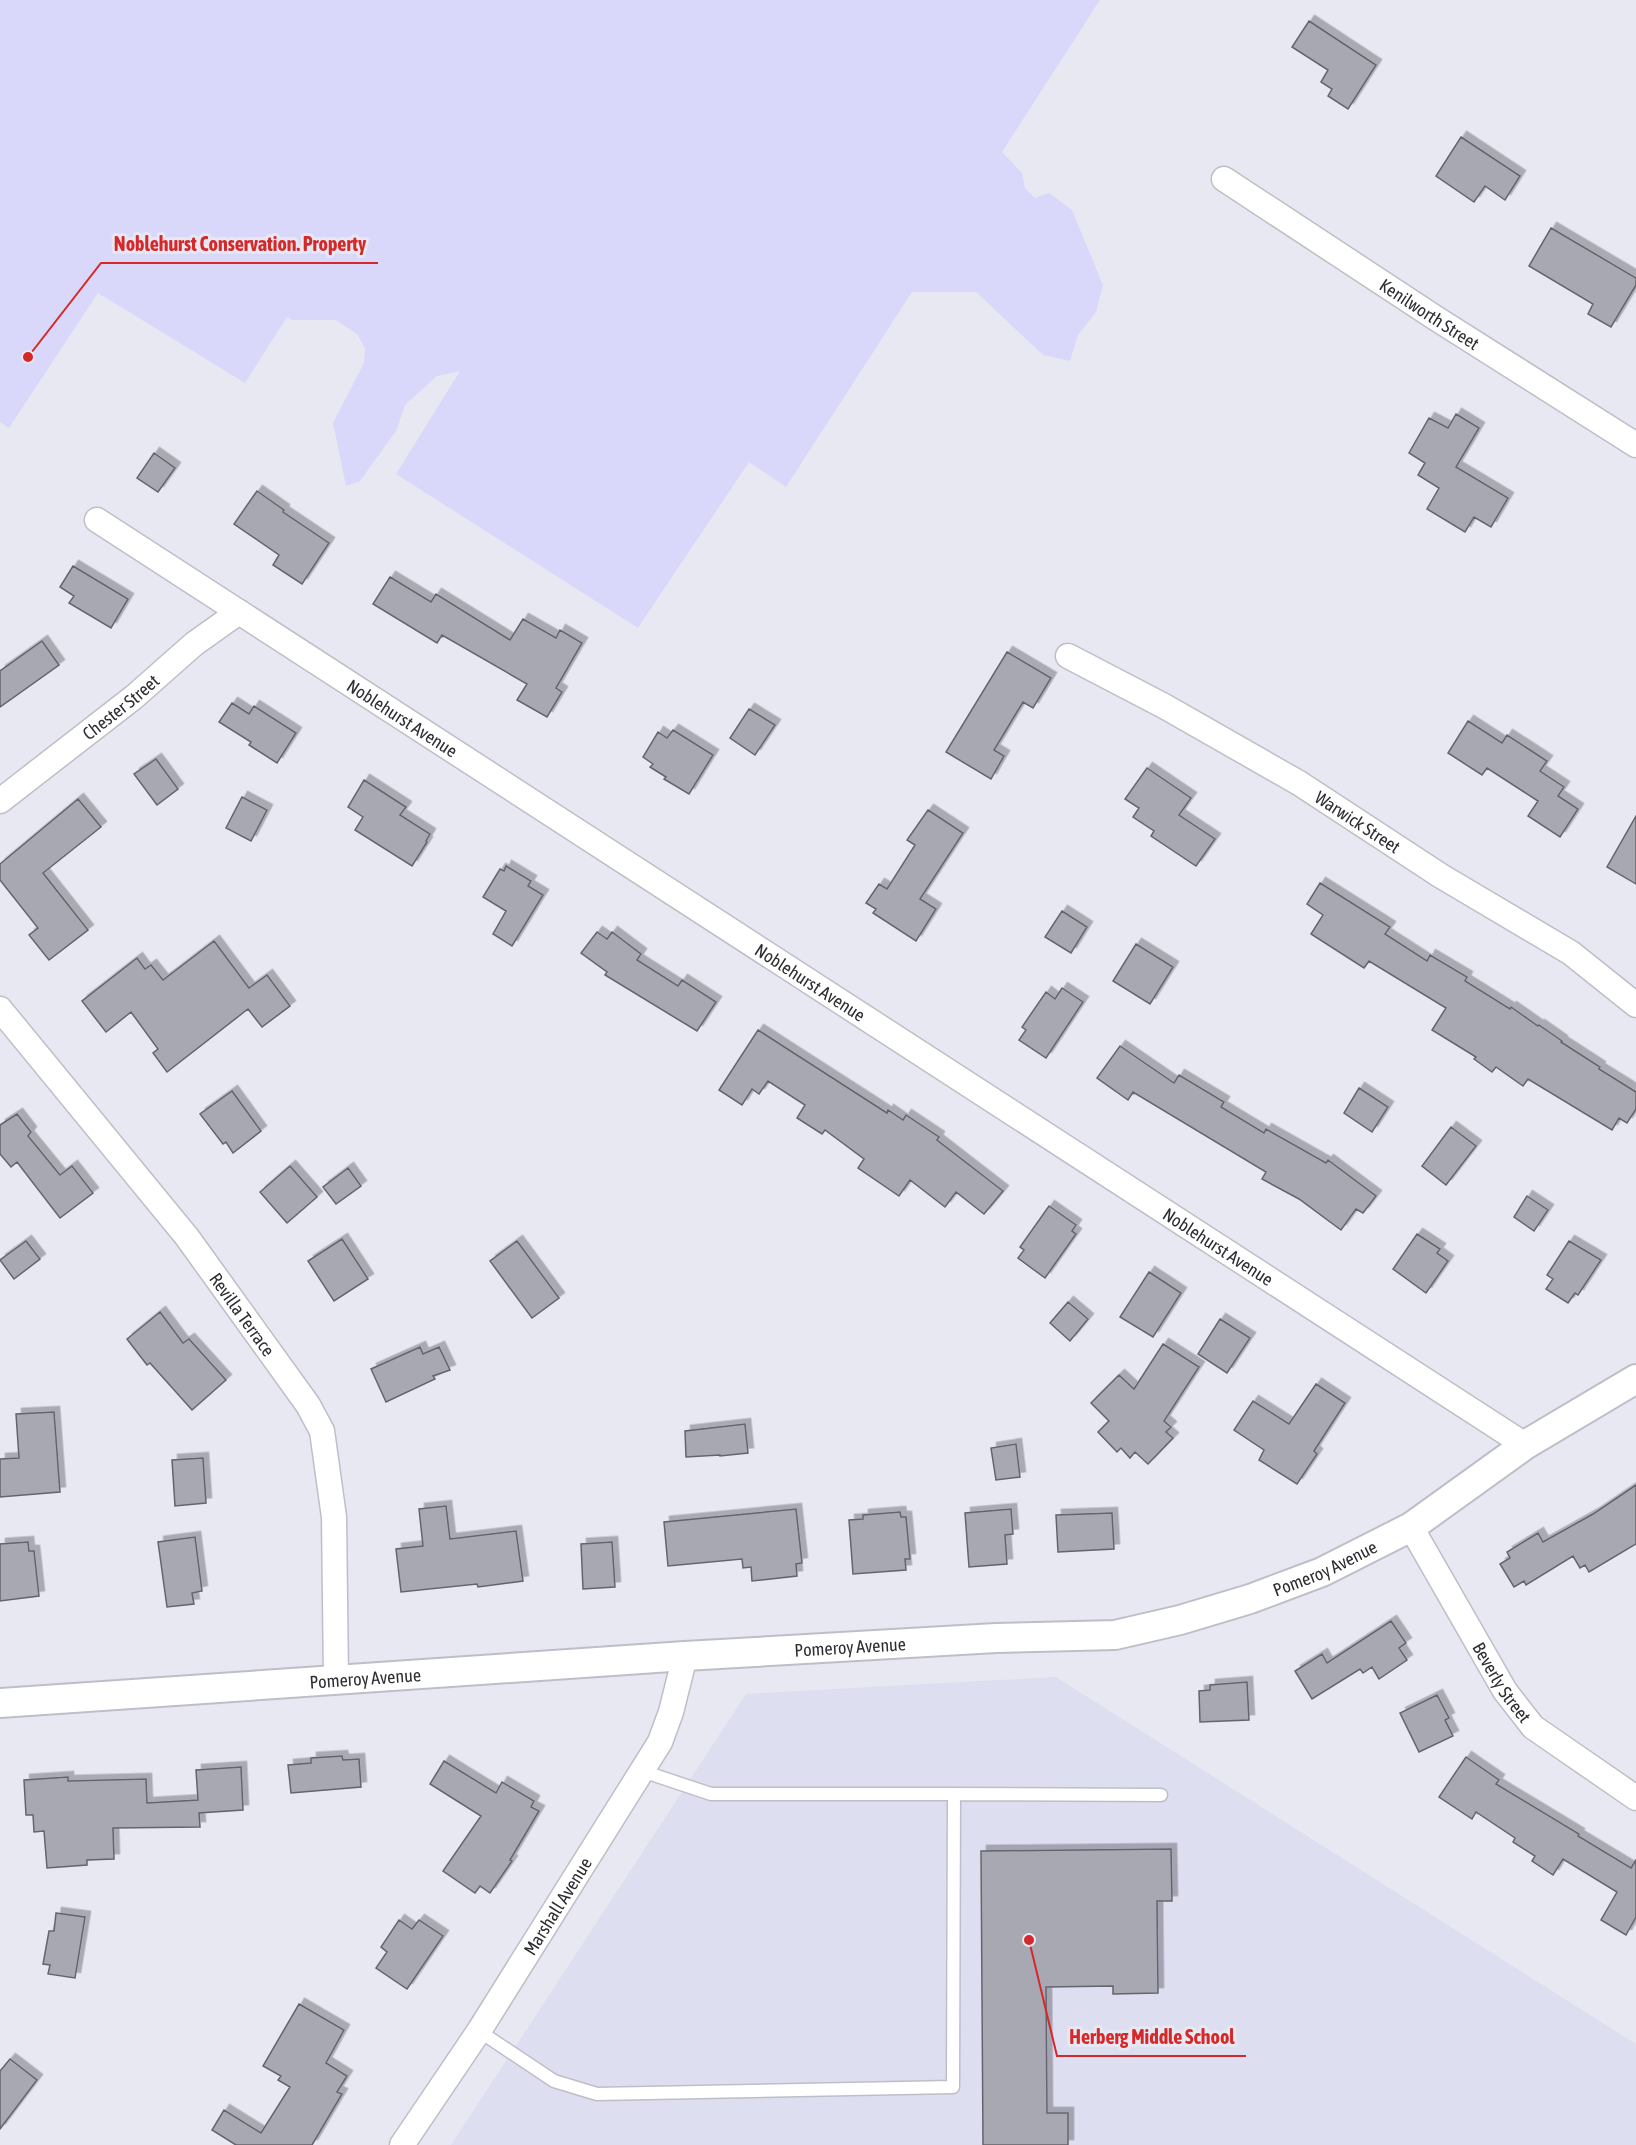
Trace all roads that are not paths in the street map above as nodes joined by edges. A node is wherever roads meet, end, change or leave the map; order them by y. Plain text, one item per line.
1 (1224, 179) dead end
2 (1636, 445) edge
3 (97, 520) dead end
4 (239, 612) junction
5 (1068, 656) dead end
6 (0, 801) edge
7 (1636, 1005) edge
8 (0, 1009) edge
9 (1636, 1379) edge
10 (1525, 1444) junction
11 (1411, 1527) junction
12 (685, 1656) junction
13 (336, 1679) junction
14 (0, 1703) edge
15 (642, 1771) junction
16 (954, 1794) junction
17 (1161, 1794) dead end
18 (1636, 1798) edge
19 (479, 2031) junction
20 (402, 2145) edge

1 - 2 street, Kenilworth Street
3 - 4 street, Noblehurst Avenue
4 - 6 street, Chester Street
4 - 10 street, Noblehurst Avenue
5 - 7 street, Warwick Street
8 - 13 street, Revilla Terrace
9 - 10 street, Pomeroy Avenue
10 - 11 street, Pomeroy Avenue
11 - 12 street, Pomeroy Avenue
11 - 18 street, Beverly Street
12 - 13 street, Pomeroy Avenue
12 - 15 street, Marshall Avenue
13 - 14 street, Pomeroy Avenue
15 - 16 lane
15 - 19 street, Marshall Avenue
16 - 17 lane
16 - 19 lane
19 - 20 street, Marshall Avenue

